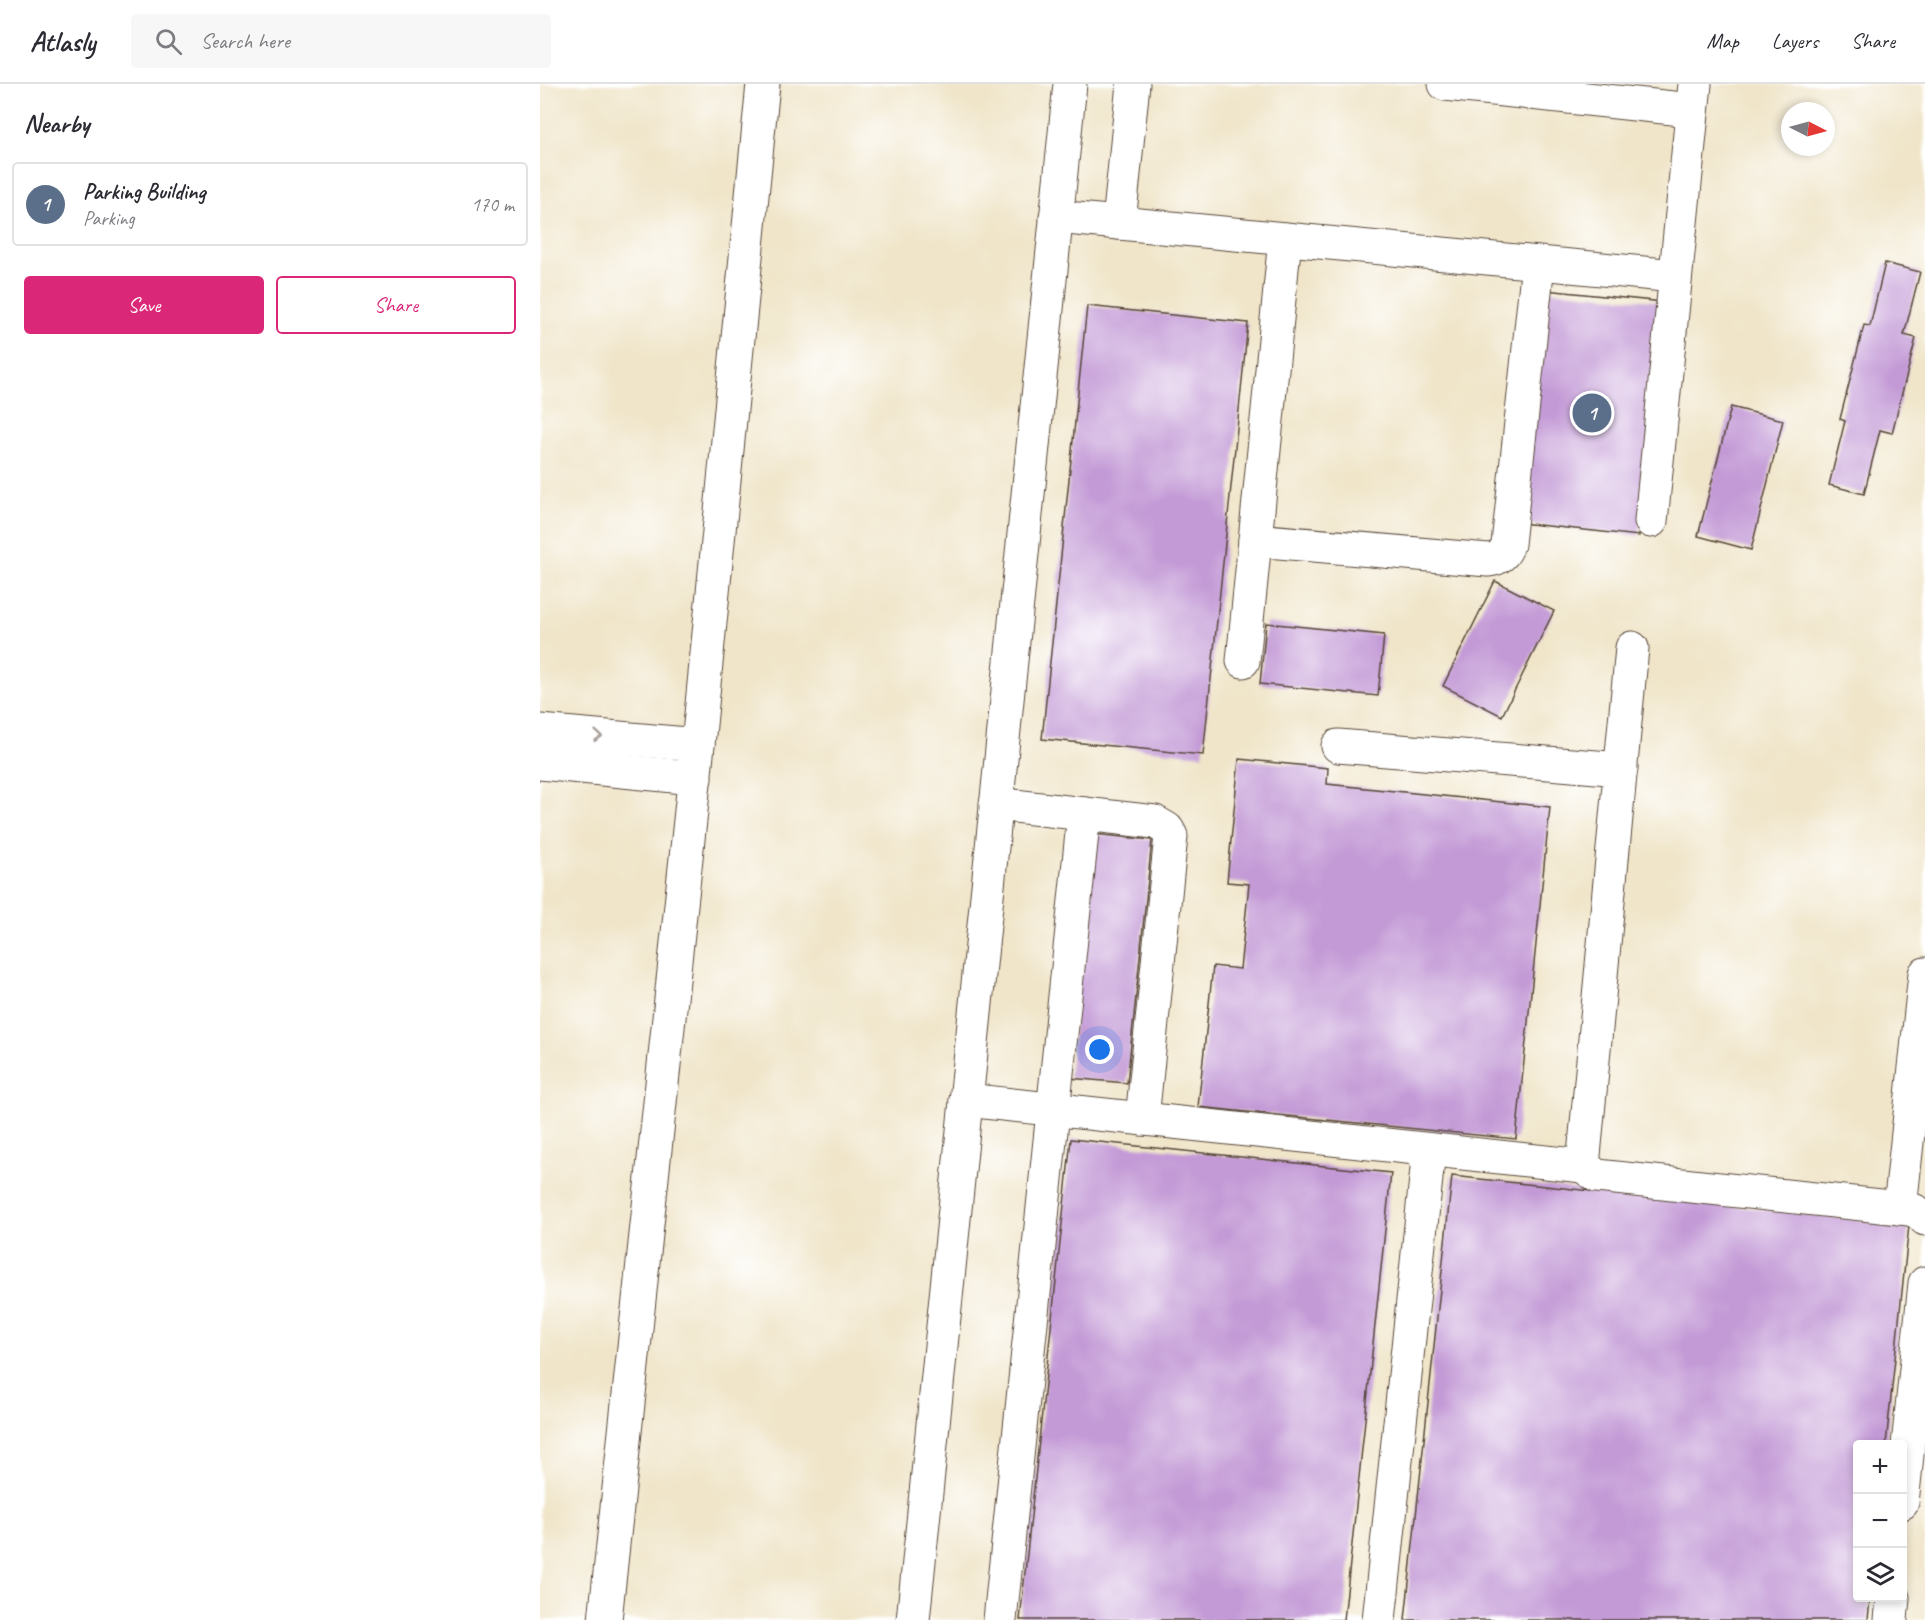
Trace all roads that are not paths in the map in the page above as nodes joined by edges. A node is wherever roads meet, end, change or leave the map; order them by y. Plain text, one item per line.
1 (762, 84) edge
2 (1070, 84) edge
3 (1133, 84) edge
4 (1445, 84) edge
5 (1693, 97) edge
6 (1056, 217) junction
7 (1119, 223) junction
8 (1285, 239) junction
9 (1536, 262) junction
10 (1675, 276) junction
11 (1651, 521) dead end
12 (1255, 540) junction
13 (1632, 648) dead end
14 (1242, 662) dead end
15 (540, 731) edge
16 (698, 745) junction
17 (1338, 746) dead end
18 (540, 763) edge
19 (1621, 769) junction
20 (695, 778) junction
21 (996, 804) junction
22 (1084, 814) junction
23 (1925, 974) edge
24 (966, 1101) junction
25 (1054, 1110) junction
26 (1142, 1119) junction
27 (1429, 1150) junction
28 (1583, 1166) junction
29 (1912, 1214) edge
30 (1925, 1283) edge
31 (1903, 1494) edge
32 (1893, 1602) edge
33 (605, 1620) edge
34 (913, 1620) edge
35 (1000, 1620) edge
36 (1379, 1620) edge
37 (1891, 1620) edge

1 - 16 street
2 - 6 street
3 - 7 street
4 - 5 street
5 - 10 street
6 - 7 street
6 - 21 street
7 - 8 street
8 - 9 street
8 - 12 street
9 - 10 street
9 - 12 street
10 - 11 street
12 - 14 street
13 - 19 street
15 -> 16 street
16 - 20 street
17 - 19 street
18 - 20 street
19 - 28 street
20 - 33 street
21 - 22 street
21 - 24 street
22 - 25 street
22 - 26 street
23 - 29 street
24 - 25 street
24 - 34 street
25 - 26 street
25 - 35 street
26 - 27 street
27 - 28 street
27 - 36 street
28 - 29 street
30 - 31 street
32 - 37 street

